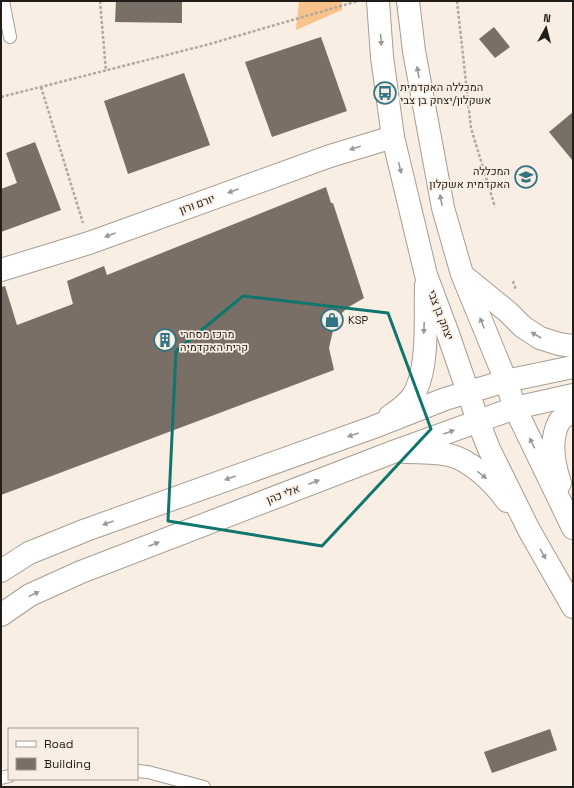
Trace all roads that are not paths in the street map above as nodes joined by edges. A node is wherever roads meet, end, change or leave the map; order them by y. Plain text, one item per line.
1 (3, 1) edge
2 (378, 1) edge
3 (408, 1) edge
4 (10, 37) dead end
5 (392, 137) junction
6 (1, 270) edge
7 (462, 274) junction
8 (426, 275) junction
9 (573, 346) edge
10 (573, 367) edge
11 (506, 381) junction
12 (468, 391) junction
13 (573, 395) edge
14 (515, 408) junction
15 (573, 410) edge
16 (478, 421) junction
17 (374, 427) junction
18 (393, 452) junction
19 (573, 528) edge
20 (529, 530) junction
21 (29, 553) junction
22 (1, 565) edge
23 (1, 570) edge
24 (573, 607) edge
25 (1, 615) edge
26 (138, 771) edge
27 (204, 787) edge

1 - 4 lane
2 -> 5 street, יצחק בן צבי
7 -> 3 street
5 -> 6 street, יורם ורון
5 -> 8 street, יצחק בן צבי
9 -> 7 street
11 -> 7 street
8 - 12 street, יצחק בן צבי
8 -> 17 street
10 - 11 street
11 - 12 street
11 - 14 street
12 - 16 street, יצחק בן צבי
12 - 17 street
13 - 14 street, אלי כהן
14 - 16 street, אלי כהן
19 -> 14 street
15 - 19 street
18 -> 16 street, אלי כהן
16 - 20 street, יצחק בן צבי
17 -> 21 street
18 -> 20 street
25 -> 18 street, אלי כהן
20 -> 24 street, יצחק בן צבי
21 - 22 street
21 - 23 street
26 - 27 lane

